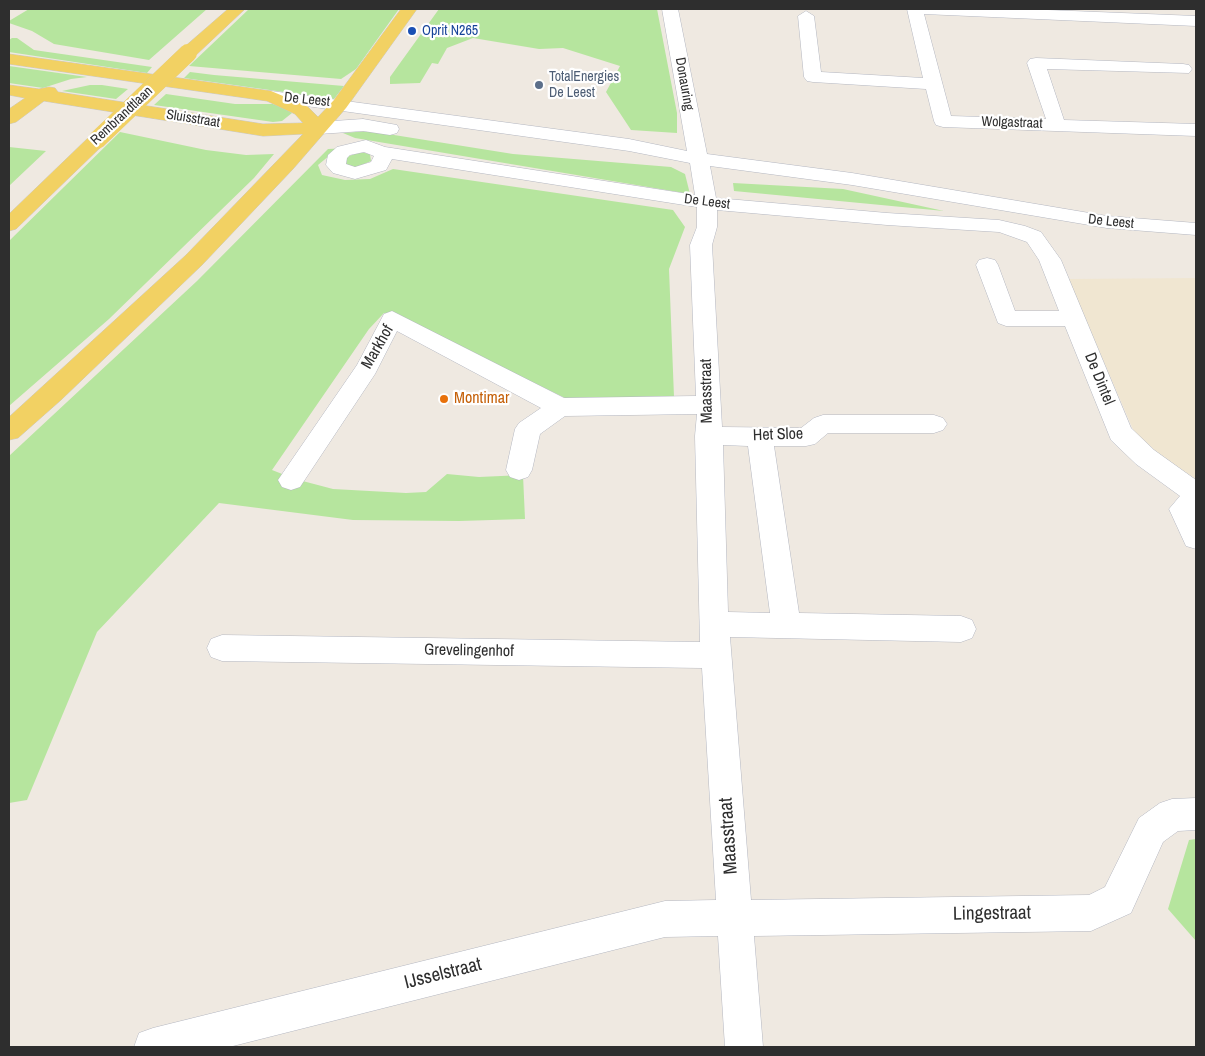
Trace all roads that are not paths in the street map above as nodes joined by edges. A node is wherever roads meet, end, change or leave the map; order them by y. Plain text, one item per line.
1 (237, 9) edge
2 (409, 9) edge
3 (670, 9) edge
4 (915, 9) edge
5 (806, 16) dead end
6 (1196, 21) edge
7 (9, 59) edge
8 (1183, 69) dead end
9 (123, 76) junction
10 (934, 84) junction
11 (9, 90) edge
12 (40, 95) junction
13 (270, 96) junction
14 (340, 104) junction
15 (9, 118) edge
16 (1058, 125) junction
17 (319, 128) junction
18 (1196, 130) edge
19 (381, 152) dead end
20 (700, 159) junction
21 (707, 203) junction
22 (9, 224) edge
23 (1196, 229) edge
24 (1034, 237) joint
25 (987, 265) dead end
26 (1075, 319) junction
27 (709, 405) junction
28 (560, 407) junction
29 (934, 424) dead end
30 (9, 431) edge
31 (708, 436) junction
32 (760, 436) junction
33 (519, 470) dead end
34 (291, 480) dead end
35 (1196, 496) edge
36 (1196, 538) edge
37 (714, 624) junction
38 (786, 625) junction
39 (961, 629) dead end
40 (222, 648) dead end
41 (716, 655) junction
42 (1196, 814) edge
43 (735, 916) junction
44 (153, 1047) edge
45 (744, 1047) edge

1 - 22 main road, Rembrandtlaan, bridge
2 - 14 main road
3 - 20 street, Donauring
4 - 6 street
4 - 10 street, Wolgastraat
5 - 10 street
7 - 9 main road, Sluisstraat
8 - 16 street
9 - 12 main road
9 - 13 main road, Sluisstraat
10 - 16 street, Wolgastraat
11 - 12 main road, Sluisstraat
12 - 15 main road
12 - 17 main road, Sluisstraat
13 - 14 street, De Leest
13 - 17 main road, Sluisstraat
14 - 17 main road
14 - 20 street, De Leest
16 - 18 street, Wolgastraat
17 - 20 street, De Leest
17 - 30 main road
19 - 21 street, De Leest
20 - 21 street, Maasstraat
20 - 23 street, De Leest
21 - 24 street, De Leest
21 - 27 street, Maasstraat
24 - 26 street, De Dintel
25 - 26 street
26 - 35 street, De Dintel
27 - 28 street, Markhof
27 - 31 street, Maasstraat
28 - 33 street
28 - 34 street, Markhof
29 - 32 street, Het Sloe
31 - 32 street, Het Sloe
31 - 37 street, Maasstraat
32 - 38 street
35 - 36 street, De Dintel
37 - 38 street
37 - 41 street, Maasstraat
38 - 39 street
40 - 41 street, Grevelingenhof
41 - 43 street, Maasstraat
42 - 43 street, Lingestraat
43 - 44 street, IJsselstraat
43 - 45 street, Maasstraat

